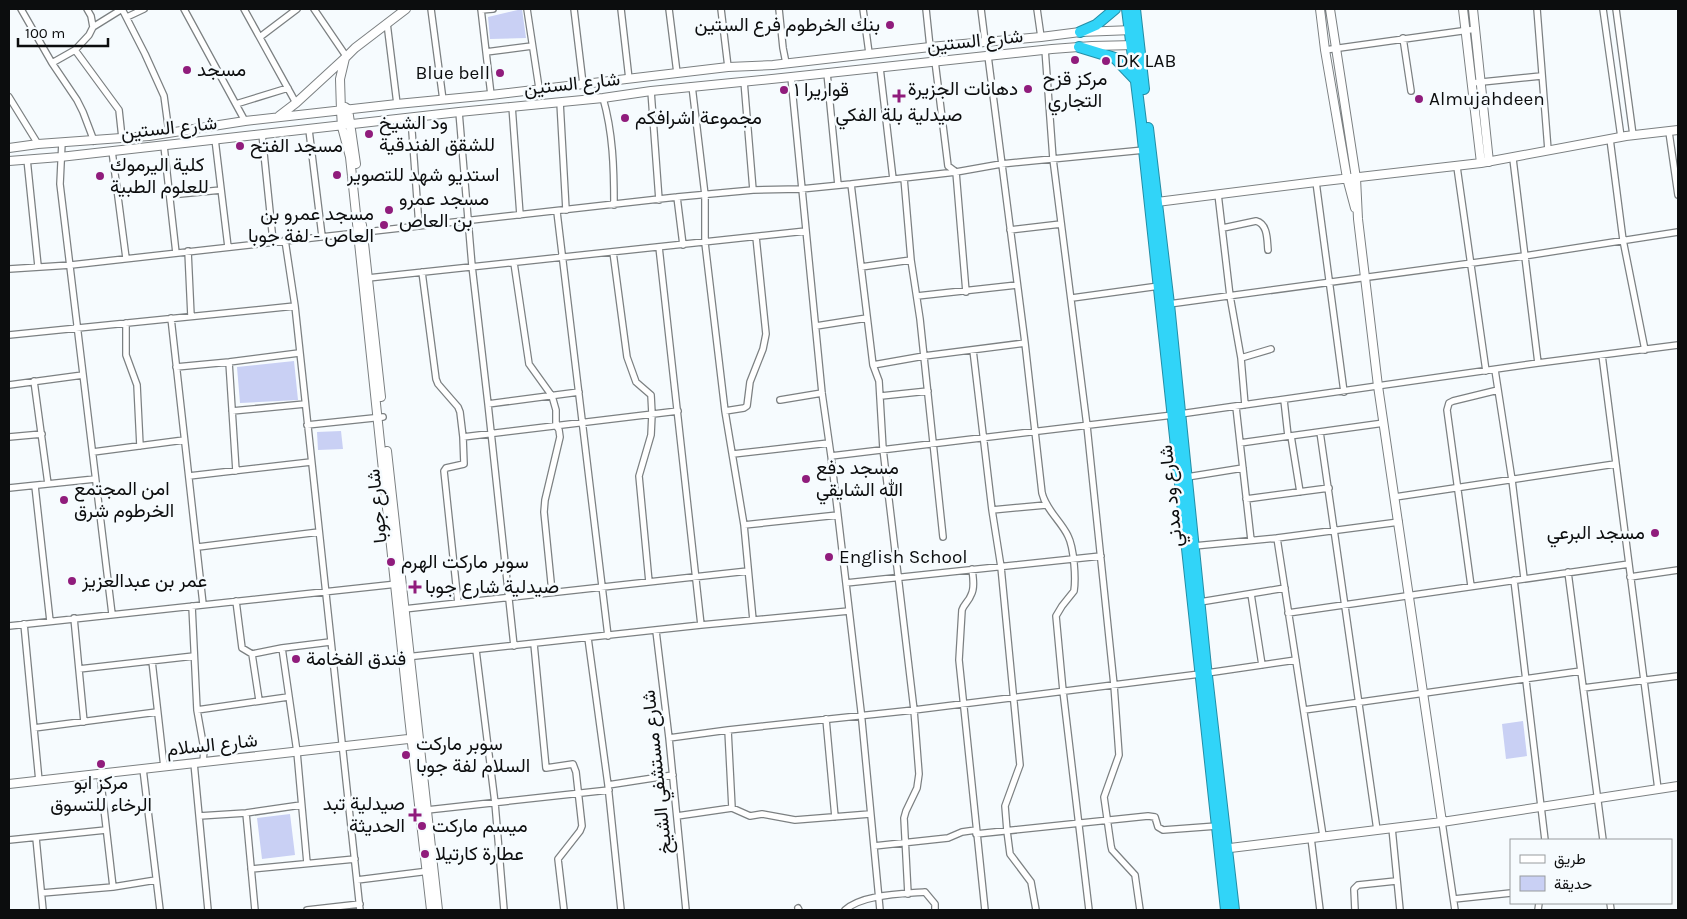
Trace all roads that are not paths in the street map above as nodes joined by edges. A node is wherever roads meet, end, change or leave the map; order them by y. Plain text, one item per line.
1 (21, 9) edge
2 (87, 9) edge
3 (122, 9) edge
4 (144, 9) edge
5 (184, 9) edge
6 (244, 9) edge
7 (297, 9) edge
8 (314, 9) edge
9 (406, 9) edge
10 (431, 9) edge
11 (481, 9) edge
12 (493, 9) edge
13 (528, 9) edge
14 (574, 9) edge
15 (621, 9) edge
16 (669, 9) edge
17 (721, 9) edge
18 (778, 9) edge
19 (863, 9) edge
20 (926, 9) edge
21 (981, 9) edge
22 (1037, 9) edge
23 (1115, 9) edge
24 (1127, 9) edge
25 (1135, 9) edge
26 (1320, 9) edge
27 (1330, 9) edge
28 (1463, 9) edge
29 (1473, 9) edge
30 (1537, 9) edge
31 (1602, 9) edge
32 (1616, 9) edge
33 (127, 17) junction
34 (387, 23) junction
35 (93, 27) junction
36 (1476, 28) junction
37 (1465, 29) junction
38 (1133, 30) junction
39 (1080, 32) junction
40 (1064, 34) junction
41 (1051, 35) junction
42 (260, 37) junction
43 (1041, 37) junction
44 (1403, 38) junction
45 (985, 41) junction
46 (532, 46) junction
47 (930, 46) junction
48 (1135, 46) junction
49 (1066, 47) junction
50 (1079, 47) junction
51 (1336, 48) junction
52 (1049, 49) junction
53 (75, 50) junction
54 (1325, 50) junction
55 (486, 52) junction
56 (869, 54) junction
57 (988, 56) junction
58 (345, 57) junction
59 (935, 61) junction
60 (52, 63) junction
61 (786, 63) junction
62 (728, 67) junction
63 (715, 68) junction
64 (880, 68) junction
65 (698, 71) junction
66 (677, 73) junction
67 (827, 73) junction
68 (1541, 76) junction
69 (791, 77) junction
70 (1139, 78) junction
71 (629, 79) junction
72 (744, 81) junction
73 (1482, 82) junction
74 (583, 84) junction
75 (716, 84) junction
76 (1472, 84) junction
77 (696, 86) junction
78 (288, 88) junction
79 (539, 88) junction
80 (651, 91) junction
81 (1411, 91) dead end
82 (491, 95) junction
83 (9, 97) edge
84 (603, 98) junction
85 (443, 100) junction
86 (560, 102) junction
87 (296, 103) junction
88 (236, 104) junction
89 (397, 104) junction
90 (512, 106) junction
91 (344, 110) junction
92 (459, 112) junction
93 (277, 117) junction
94 (411, 118) junction
95 (245, 121) junction
96 (346, 126) junction
97 (308, 130) junction
98 (1678, 130) edge
99 (1669, 132) junction
100 (169, 133) junction
101 (262, 134) junction
102 (1633, 135) junction
103 (1621, 137) junction
104 (122, 138) junction
105 (1610, 139) junction
106 (215, 140) junction
107 (94, 141) junction
108 (62, 142) junction
109 (38, 144) junction
110 (164, 146) junction
111 (9, 148) edge
112 (1144, 150) junction
113 (1548, 150) junction
114 (112, 151) junction
115 (60, 158) junction
116 (27, 159) junction
117 (1513, 159) junction
118 (1053, 160) junction
119 (9, 161) edge
120 (1485, 163) junction
121 (1001, 164) junction
122 (1676, 166) edge
123 (1457, 167) junction
124 (956, 172) junction
125 (904, 178) junction
126 (1351, 178) junction
127 (893, 179) junction
128 (1316, 182) junction
129 (851, 184) junction
130 (838, 185) junction
131 (802, 188) junction
132 (221, 190) junction
133 (753, 190) junction
134 (1218, 194) junction
135 (170, 195) junction
136 (705, 195) junction
137 (1678, 195) edge
138 (677, 197) junction
139 (659, 200) junction
140 (1157, 202) junction
141 (614, 205) junction
142 (566, 210) junction
143 (557, 212) junction
144 (520, 215) junction
145 (468, 222) junction
146 (1061, 224) junction
147 (419, 226) junction
148 (1223, 228) junction
149 (1010, 230) junction
150 (806, 231) junction
151 (1678, 232) edge
152 (360, 233) junction
153 (322, 236) junction
154 (756, 237) junction
155 (286, 240) junction
156 (1623, 240) junction
157 (273, 241) junction
158 (705, 243) junction
159 (683, 245) junction
160 (228, 247) junction
161 (659, 247) junction
162 (1268, 250) dead end
163 (188, 251) junction
164 (613, 252) junction
165 (176, 253) junction
166 (1524, 256) junction
167 (126, 258) junction
168 (562, 258) junction
169 (911, 260) junction
170 (514, 263) junction
171 (1470, 263) junction
172 (71, 265) junction
173 (38, 266) junction
174 (472, 266) junction
175 (861, 267) junction
176 (9, 269) edge
177 (422, 272) junction
178 (1366, 277) junction
179 (368, 278) junction
180 (1330, 282) junction
181 (1017, 286) junction
182 (1158, 286) junction
183 (966, 292) junction
184 (917, 296) junction
185 (1230, 296) junction
186 (1072, 298) junction
187 (1169, 304) junction
188 (295, 306) junction
189 (369, 312) junction
190 (192, 316) junction
191 (171, 318) junction
192 (867, 318) junction
193 (126, 323) junction
194 (816, 326) junction
195 (78, 328) junction
196 (9, 336) edge
197 (1025, 343) junction
198 (1678, 345) edge
199 (1271, 349) dead end
200 (973, 350) junction
201 (1645, 350) junction
202 (299, 353) junction
203 (924, 356) junction
204 (1602, 356) junction
205 (1241, 358) junction
206 (230, 362) junction
207 (1538, 364) junction
208 (873, 365) junction
209 (176, 367) junction
210 (1495, 370) junction
211 (1486, 371) junction
212 (83, 375) junction
213 (34, 381) junction
214 (9, 385) edge
215 (1378, 386) junction
216 (1498, 390) junction
217 (928, 391) junction
218 (579, 392) junction
219 (1344, 392) junction
220 (822, 393) junction
221 (552, 396) junction
222 (881, 396) junction
223 (780, 400) dead end
224 (1284, 400) junction
225 (305, 404) junction
226 (488, 404) junction
227 (1245, 405) junction
228 (1236, 407) junction
229 (232, 410) junction
230 (678, 411) junction
231 (725, 411) junction
232 (652, 414) junction
233 (1177, 414) junction
234 (380, 417) junction
235 (583, 422) junction
236 (1384, 423) junction
237 (308, 425) junction
238 (556, 425) junction
239 (1087, 426) junction
240 (1035, 432) junction
241 (1320, 432) junction
242 (491, 433) junction
243 (42, 434) junction
244 (1290, 436) junction
245 (9, 437) edge
246 (463, 437) junction
247 (983, 437) junction
248 (184, 440) junction
249 (829, 443) junction
250 (933, 443) junction
251 (1240, 443) junction
252 (140, 446) junction
253 (883, 449) junction
254 (92, 452) junction
255 (733, 454) junction
256 (831, 456) junction
257 (311, 462) junction
258 (1615, 464) junction
259 (1243, 468) junction
260 (236, 471) junction
261 (189, 476) junction
262 (1187, 477) junction
263 (95, 479) junction
264 (1512, 480) junction
265 (48, 484) junction
266 (35, 486) junction
267 (9, 488) edge
268 (1329, 488) junction
269 (1457, 488) junction
270 (1300, 492) junction
271 (1395, 497) junction
272 (1246, 499) junction
273 (1046, 505) junction
274 (992, 510) junction
275 (838, 516) junction
276 (1399, 522) junction
277 (744, 525) junction
278 (1335, 531) junction
279 (319, 532) junction
280 (943, 537) dead end
281 (1277, 538) junction
282 (1251, 540) junction
283 (1194, 546) junction
284 (198, 547) junction
285 (1101, 556) junction
286 (1073, 560) junction
287 (1629, 564) junction
288 (1001, 567) junction
289 (972, 569) junction
290 (1678, 570) edge
291 (748, 571) junction
292 (1568, 572) junction
293 (697, 577) junction
294 (898, 577) junction
295 (1630, 577) junction
296 (1524, 578) junction
297 (1514, 580) junction
298 (649, 582) junction
299 (846, 582) junction
300 (399, 584) junction
301 (1471, 586) junction
302 (602, 587) junction
303 (1285, 588) junction
304 (326, 592) junction
305 (552, 592) junction
306 (1251, 594) junction
307 (1408, 594) junction
308 (508, 597) junction
309 (236, 601) junction
310 (458, 602) junction
311 (1200, 602) junction
312 (203, 604) junction
313 (1344, 605) junction
314 (192, 606) junction
315 (404, 609) junction
316 (849, 611) junction
317 (1288, 613) junction
318 (112, 614) junction
319 (74, 618) junction
320 (754, 620) junction
321 (50, 621) junction
322 (24, 624) junction
323 (701, 625) junction
324 (9, 626) edge
325 (656, 631) junction
326 (608, 636) junction
327 (588, 638) junction
328 (330, 642) junction
329 (534, 644) junction
330 (514, 646) junction
331 (282, 648) junction
332 (476, 650) junction
333 (252, 654) junction
334 (194, 656) junction
335 (406, 657) junction
336 (1296, 660) junction
337 (152, 661) junction
338 (1262, 665) junction
339 (79, 669) junction
340 (1581, 671) junction
341 (1204, 674) junction
342 (1678, 676) edge
343 (1526, 679) junction
344 (1645, 680) junction
345 (1114, 685) junction
346 (1583, 688) junction
347 (1063, 691) junction
348 (1423, 693) junction
349 (288, 696) junction
350 (1014, 697) junction
351 (259, 700) junction
352 (1359, 702) junction
353 (963, 704) junction
354 (197, 710) junction
355 (914, 710) junction
356 (1304, 710) junction
357 (157, 712) junction
358 (861, 716) junction
359 (826, 719) junction
360 (84, 722) junction
361 (34, 728) junction
362 (728, 730) junction
363 (669, 738) junction
364 (415, 739) junction
365 (343, 747) junction
366 (297, 752) junction
367 (198, 763) junction
368 (164, 767) junction
369 (143, 769) junction
370 (100, 774) junction
371 (672, 775) junction
372 (39, 781) junction
373 (9, 784) edge
374 (1678, 786) edge
375 (608, 787) junction
376 (1658, 789) junction
377 (578, 793) junction
378 (1598, 799) junction
379 (495, 803) junction
380 (301, 805) junction
381 (732, 808) junction
382 (1542, 808) junction
383 (427, 810) junction
384 (246, 813) junction
385 (870, 814) junction
386 (199, 816) junction
387 (677, 816) junction
388 (834, 817) junction
389 (1106, 819) junction
390 (1442, 822) junction
391 (1078, 823) junction
392 (1217, 826) junction
393 (1392, 828) junction
394 (106, 830) junction
395 (426, 830) junction
396 (1377, 830) junction
397 (1007, 831) junction
398 (976, 832) junction
399 (1323, 836) junction
400 (36, 838) junction
401 (1311, 838) junction
402 (1545, 839) edge
403 (1603, 839) edge
404 (9, 840) edge
405 (905, 843) junction
406 (874, 846) junction
407 (1224, 849) junction
408 (355, 859) junction
409 (307, 863) junction
410 (251, 869) junction
411 (430, 871) junction
412 (156, 880) junction
413 (357, 880) junction
414 (1396, 881) junction
415 (113, 886) junction
416 (1510, 892) edge
417 (42, 893) junction
418 (908, 894) junction
419 (879, 897) junction
420 (1454, 900) junction
421 (360, 907) edge
422 (43, 910) edge
423 (160, 910) edge
424 (208, 910) edge
425 (255, 910) edge
426 (309, 910) edge
427 (431, 910) edge
428 (438, 910) edge
429 (504, 910) edge
430 (564, 910) edge
431 (621, 910) edge
432 (686, 910) edge
433 (846, 910) edge
434 (880, 910) edge
435 (936, 910) edge
436 (985, 910) edge
437 (1036, 910) edge
438 (1089, 910) edge
439 (1140, 910) edge
440 (1226, 910) edge
441 (1234, 910) edge
442 (1320, 910) edge
443 (1354, 910) edge
444 (1400, 910) edge
445 (1454, 910) edge

1 - 60 street
2 - 35 street
3 - 33 street
3 - 35 street
4 - 33 street
5 - 88 street
6 - 42 street
7 - 42 street
8 - 58 street
9 - 34 street
10 - 85 street
11 - 12 street
11 - 55 street
13 - 46 street
14 - 74 street
15 - 71 street
16 - 66 street
17 - 62 street
18 - 61 street
19 - 56 street
20 - 47 street
21 - 45 street
22 - 43 street
23 - 39 highway
24 - 38 highway
25 - 38 highway
26 - 54 street
27 - 51 street
28 - 37 street
29 - 36 street
30 - 68 street
31 - 103 street
32 - 102 street
33 - 100 street
34 - 58 street
34 - 89 street
35 - 53 street
36 - 37 street
36 - 73 street
37 - 44 street
37 - 76 street
38 - 39 street, شارع الستين
38 - 48 highway
39 - 40 street, شارع الستين
40 - 41 street, شارع الستين
40 - 49 street
41 - 43 street, شارع الستين
41 - 52 street
42 - 78 street
43 - 45 street, شارع الستين
44 - 51 street
44 - 81 street
45 - 47 street, شارع الستين
46 - 55 street
46 - 79 street
47 - 56 street, شارع الستين
48 - 50 street, شارع الستين
48 - 70 highway
49 - 50 street, شارع الستين
49 - 52 street, شارع الستين
50 - 70 highway
51 - 54 street
51 - 126 street
52 - 57 street, شارع الستين
52 - 118 street
53 - 60 street
53 - 104 street
54 - 126 street
55 - 82 street
56 - 61 street, شارع الستين
57 - 59 street, شارع الستين
57 - 121 street
58 - 87 street
58 - 91 street
59 - 64 street, شارع الستين
59 - 124 street
60 - 107 street
61 - 62 street, شارع الستين
62 - 63 street, شارع الستين
63 - 65 street, شارع الستين
63 - 75 street
64 - 67 street, شارع الستين
64 - 127 street
65 - 66 street, شارع الستين
65 - 77 street
66 - 71 street, شارع الستين
67 - 69 street, شارع الستين
67 - 130 street
68 - 73 street
68 - 113 street
69 - 72 street, شارع الستين
69 - 131 street
70 - 112 highway, شارع ود مدني
70 - 140 highway, شارع ود مدني
71 - 74 street, شارع الستين
72 - 75 street, شارع الستين
72 - 133 street
73 - 76 street
73 - 120 street
74 - 79 street, شارع الستين
75 - 77 street, شارع الستين
76 - 120 street
77 - 80 street, شارع الستين
77 - 136 street
78 - 87 street
78 - 88 street
79 - 82 street, شارع الستين
80 - 84 street, شارع الستين
80 - 139 street
82 - 85 street, شارع الستين
83 - 109 street
84 - 86 street, شارع الستين
84 - 141 street
85 - 89 street, شارع الستين
86 - 90 street, شارع الستين
86 - 142 street
87 - 93 street
88 - 95 street
89 - 91 street, شارع الستين
90 - 92 street, شارع الستين
90 - 144 street
91 - 93 street, شارع الستين
91 - 96 street, شارع جوبا
92 - 94 street, شارع الستين
92 - 145 street
93 - 95 street, شارع الستين
94 - 96 street, شارع الستين
94 - 147 street
95 - 100 street, شارع الستين
96 - 97 street, شارع الستين
96 - 152 street, شارع جوبا
97 - 101 street, شارع الستين
97 - 153 street
98 - 99 street
99 - 102 street
99 - 122 street
100 - 104 street, شارع الستين
101 - 106 street, شارع الستين
101 - 157 street
102 - 103 street
103 - 105 street
104 - 107 street, شارع الستين
105 - 113 street
105 - 156 street
106 - 110 street, شارع الستين
106 - 132 street
107 - 108 street, شارع الستين
108 - 109 street, شارع الستين
108 - 115 street
109 - 111 street, شارع الستين
110 - 114 street, شارع الستين
110 - 135 street
112 - 118 street
112 - 182 highway, شارع ود مدني
113 - 117 street
114 - 115 street, شارع الستين
114 - 167 street
115 - 116 street, شارع الستين
115 - 172 street
116 - 119 street, شارع الستين
116 - 173 street
117 - 120 street
117 - 166 street
118 - 121 street
118 - 146 street
120 - 123 street
121 - 124 street
121 - 149 street
122 - 137 street
123 - 126 street
123 - 171 street
124 - 125 street
124 - 183 street
125 - 127 street
125 - 169 street
126 - 128 street
126 - 178 street
127 - 129 street
128 - 134 street
128 - 180 street
129 - 130 street
129 - 175 street
130 - 131 street
131 - 133 street
131 - 150 street
132 - 135 street
132 - 160 street
133 - 136 street
134 - 140 street
134 - 148 street
135 - 165 street
136 - 138 street
136 - 158 street
138 - 139 street
138 - 159 street
139 - 141 street
140 - 187 highway, شارع ود مدني
141 - 142 street
142 - 143 street
143 - 144 street
143 - 168 street
144 - 145 street
145 - 147 street
145 - 174 street
146 - 149 street
146 - 186 street
147 - 152 street
148 - 162 street
148 - 185 street
149 - 181 street
150 - 154 street
150 - 194 street
151 - 156 street
152 - 153 street
152 - 179 street, شارع جوبا
152 - 189 street, شارع جوبا
153 - 155 street
154 - 158 street
154 - 231 street
155 - 157 street
155 - 188 street
156 - 166 street
156 - 201 street
157 - 160 street
158 - 159 street
158 - 231 street
159 - 161 street
160 - 163 street
161 - 164 street
161 - 230 street
163 - 165 street
163 - 190 street
164 - 168 street
164 - 232 street
165 - 167 street
166 - 171 street
166 - 207 street
167 - 172 street
168 - 170 street
168 - 218 street
169 - 175 street
169 - 184 street
170 - 174 street
170 - 221 street
171 - 178 street
171 - 211 street
172 - 173 street
172 - 195 street
173 - 176 street
174 - 177 street
174 - 226 street
175 - 192 street
177 - 179 street
177 - 246 street
178 - 180 street
178 - 215 street
179 - 189 street, شارع جوبا
180 - 185 street
180 - 219 street
181 - 183 street
181 - 197 street
182 - 186 street
182 - 233 highway, شارع ود مدني
183 - 184 street
184 - 203 street
185 - 187 street
185 - 205 street
186 - 239 street
187 - 233 highway, شارع ود مدني
188 - 190 street
188 - 202 street
189 - 234 street, شارع جوبا
190 - 191 street
191 - 193 street
191 - 209 street
192 - 194 street
192 - 208 street
193 - 195 street
193 - 252 street
194 - 220 street
195 - 196 street
195 - 212 street
197 - 200 street
197 - 240 street
198 - 201 street
199 - 205 street
200 - 203 street
200 - 247 street
201 - 204 street
202 - 206 street
202 - 225 street
203 - 208 street
203 - 217 street
204 - 207 street
204 - 258 street
205 - 227 street
206 - 209 street
206 - 229 street
207 - 210 street
208 - 222 street
209 - 248 street
210 - 211 street
210 - 216 street
211 - 215 street
212 - 213 street
212 - 254 street
213 - 214 street
213 - 243 street
215 - 219 street
215 - 236 street
216 - 264 street
216 - 269 street
217 - 222 street
217 - 250 street
218 - 221 street
218 - 235 street
219 - 224 street
220 - 223 street
220 - 249 street
221 - 226 street
221 - 238 street
222 - 253 street
224 - 227 street
224 - 244 street
225 - 229 street
225 - 237 street
226 - 242 street
227 - 228 street
228 - 233 street
228 - 251 street
229 - 260 street
230 - 232 street
230 - 293 street
231 - 255 street
232 - 235 street
232 - 298 street
233 - 239 street
233 - 262 highway, شارع ود مدني
233 - 341 highway, شارع ود مدني
234 - 237 street
234 - 300 street, شارع جوبا
235 - 238 street
235 - 302 street
236 - 241 street
236 - 271 street
237 - 257 street
238 - 242 street
238 - 305 street
239 - 240 street
239 - 285 street
240 - 247 street
240 - 273 street
241 - 244 street
241 - 268 street
242 - 246 street
242 - 308 street
243 - 245 street
243 - 265 street
244 - 251 street
244 - 270 street
246 - 310 street
247 - 250 street
247 - 274 street
248 - 252 street
248 - 261 street
249 - 255 street
249 - 256 street
250 - 253 street
250 - 280 street
251 - 259 street
252 - 254 street
253 - 256 street
253 - 294 street
254 - 263 street
255 - 277 street
256 - 275 street
257 - 260 street
257 - 279 street
258 - 264 street
258 - 287 street
259 - 262 street
259 - 272 street
260 - 261 street
261 - 284 street
262 - 283 highway, شارع ود مدني
263 - 265 street
263 - 318 street
264 - 269 street
264 - 296 street
265 - 266 street
266 - 267 street
266 - 321 street
268 - 270 street
268 - 278 street
269 - 271 street
269 - 301 street
270 - 272 street
271 - 276 street
272 - 282 street
273 - 274 street
273 - 286 street
274 - 288 street
275 - 277 street
275 - 299 street
276 - 278 street
276 - 307 street
277 - 291 street
278 - 281 street
278 - 313 street
279 - 284 street
279 - 304 street
281 - 282 street
281 - 303 street
282 - 283 street
283 - 311 highway, شارع ود مدني
284 - 312 street
285 - 286 street
285 - 345 street
286 - 288 street
286 - 347 street
287 - 292 street
287 - 295 street
288 - 289 street
288 - 350 street
289 - 294 street
289 - 353 street
290 - 295 street
291 - 293 street
291 - 320 street
292 - 296 street
292 - 340 street
293 - 298 street
293 - 323 street
294 - 299 street
294 - 355 street
295 - 344 street
296 - 297 street
297 - 301 street
297 - 343 street
298 - 302 street
299 - 316 street
300 - 304 street
300 - 315 street, شارع جوبا
300 - 335 street, شارع جوبا
301 - 307 street
302 - 305 street
302 - 326 street
303 - 306 street
303 - 317 street
304 - 309 street
304 - 328 street
305 - 308 street
306 - 311 street
306 - 338 street
307 - 313 street
307 - 348 street
308 - 310 street
308 - 330 street
309 - 312 street
309 - 333 street
310 - 315 street
311 - 341 highway, شارع ود مدني
312 - 314 street
313 - 317 street
313 - 352 street
314 - 318 street
314 - 334 street
315 - 335 street, شارع جوبا
316 - 320 street
316 - 358 street
317 - 336 street
318 - 319 street
319 - 321 street
319 - 339 street
320 - 323 street
321 - 322 street
322 - 324 street
322 - 361 street
323 - 325 street
325 - 326 street
325 - 363 street, شارع مستشفي الشيخ
326 - 327 street
327 - 329 street
327 - 375 street
328 - 331 street
328 - 365 street
329 - 330 street
329 - 377 street
330 - 332 street
331 - 333 street
331 - 349 street
332 - 335 street
332 - 379 street
333 - 351 street
334 - 337 street
334 - 354 street
335 - 364 street, شارع جوبا
336 - 338 street
336 - 356 street
337 - 339 street
337 - 357 street
338 - 341 street
339 - 360 street
340 - 343 street
340 - 346 street
341 - 345 street
341 - 392 highway, شارع ود مدني
341 - 407 highway, شارع ود مدني
342 - 344 street
343 - 348 street
343 - 382 street
344 - 346 street
344 - 376 street
345 - 347 street
345 - 389 street
346 - 378 street
347 - 350 street
347 - 391 street
348 - 352 street
348 - 390 street
349 - 351 street
349 - 366 street
350 - 353 street
350 - 397 street
351 - 354 street
352 - 356 street
352 - 396 street
353 - 355 street
353 - 398 street
354 - 367 street
355 - 358 street
355 - 405 street
356 - 399 street
357 - 360 street
357 - 368 street
358 - 359 street
358 - 385 street
359 - 362 street
359 - 388 street
360 - 361 street
361 - 372 street
362 - 363 street
362 - 381 street
363 - 371 street, شارع مستشفي الشيخ
364 - 365 street, شارع السلام
364 - 383 street, شارع جوبا
364 - 395 street, شارع جوبا
365 - 366 street, شارع السلام
365 - 408 street
366 - 367 street, شارع السلام
366 - 380 street
367 - 368 street, شارع السلام
367 - 386 street
368 - 369 street, شارع السلام
369 - 370 street, شارع السلام
369 - 412 street
370 - 372 street, شارع السلام
370 - 394 street
371 - 375 street
371 - 387 street, شارع مستشفي الشيخ
372 - 373 street, شارع السلام
374 - 376 street
375 - 377 street
375 - 431 street
376 - 378 street
377 - 379 street
377 - 430 street
378 - 382 street
378 - 403 street
379 - 383 street
379 - 429 street
380 - 384 street
380 - 409 street
381 - 387 street
381 - 388 street
382 - 390 street
382 - 402 street
383 - 395 street, شارع جوبا
384 - 386 street
384 - 410 street
385 - 388 street
385 - 406 street
386 - 424 street
387 - 432 street, شارع مستشفي الشيخ
389 - 391 street
389 - 392 street
389 - 439 street
390 - 393 street
390 - 420 street
391 - 397 street
391 - 438 street
392 - 407 highway, شارع ود مدني
393 - 396 street
393 - 414 street
394 - 400 street
394 - 415 street
395 - 411 street, شارع جوبا
396 - 399 street
397 - 398 street
397 - 437 street
398 - 405 street
398 - 436 street
399 - 401 street
400 - 404 street
400 - 417 street
401 - 407 street
401 - 442 street
405 - 406 street
405 - 418 street
406 - 419 street
407 - 440 highway, شارع ود مدني
407 - 441 highway, شارع ود مدني
408 - 409 street
408 - 413 street
409 - 410 street
410 - 425 street
411 - 413 street
411 - 427 street, شارع جوبا
411 - 428 street, شارع جوبا
412 - 415 street
412 - 423 street
413 - 421 street
414 - 443 street
414 - 444 street
415 - 417 street
416 - 420 street
417 - 422 street
418 - 419 street
418 - 435 street
419 - 433 street
419 - 434 street
420 - 445 street
421 - 426 street

